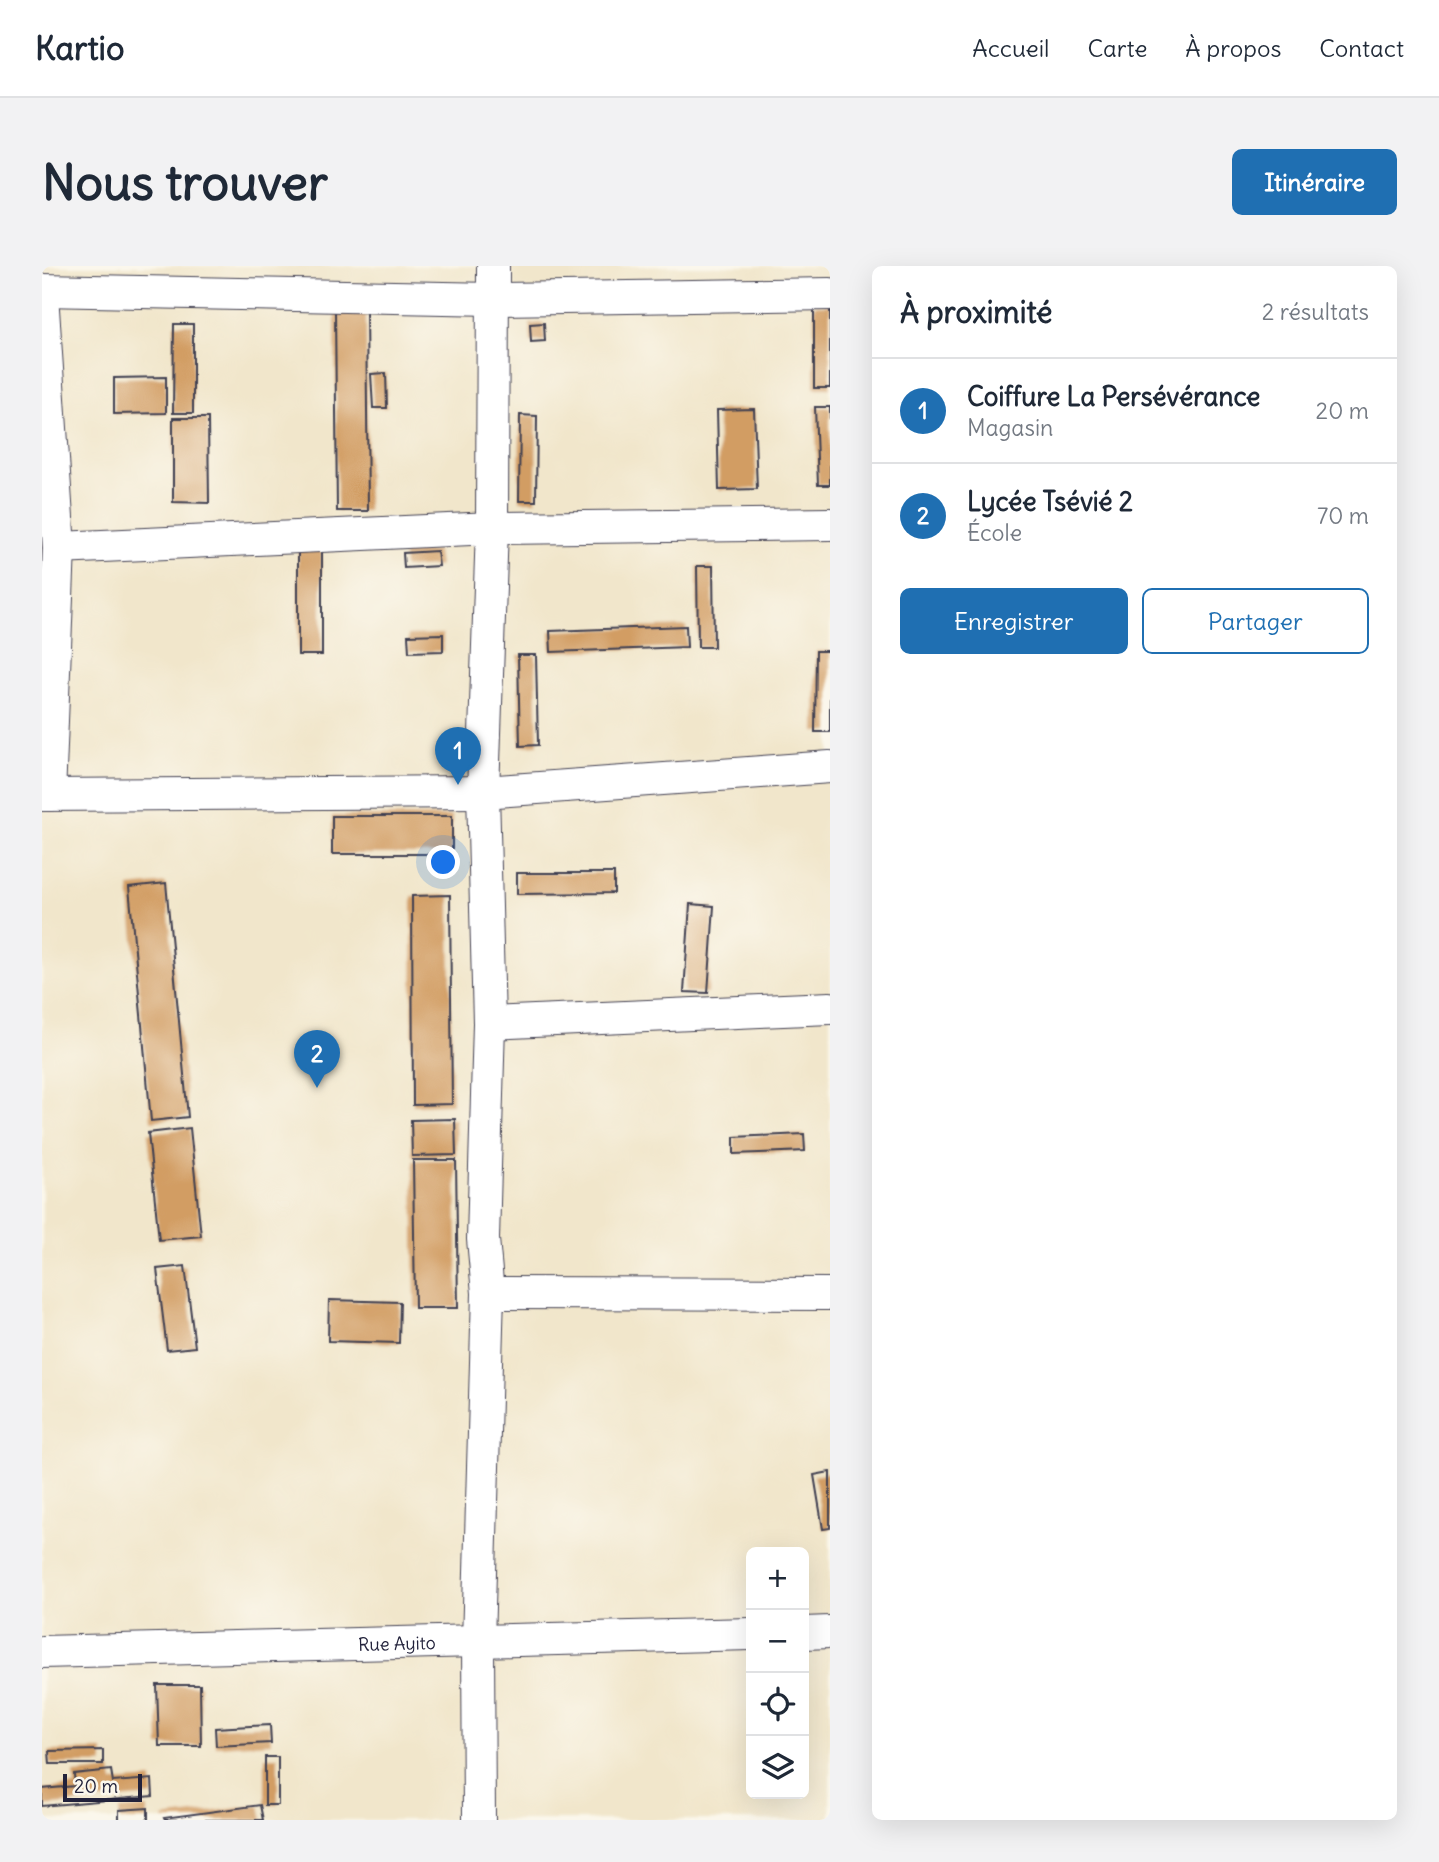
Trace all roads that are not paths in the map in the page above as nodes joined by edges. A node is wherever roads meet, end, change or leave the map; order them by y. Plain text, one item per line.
1 (493, 266) edge
2 (42, 292) edge
3 (830, 294) edge
4 (493, 299) junction
5 (830, 524) edge
6 (492, 528) junction
7 (59, 548) junction
8 (830, 767) edge
9 (483, 792) junction
10 (45, 795) edge
11 (830, 1008) edge
12 (489, 1023) junction
13 (488, 1293) junction
14 (830, 1294) edge
15 (830, 1632) edge
16 (809, 1633) edge
17 (746, 1634) edge
18 (478, 1642) junction
19 (42, 1651) edge
20 (479, 1820) edge

1 - 4 street
2 - 4 street
2 - 7 street
3 - 4 street
4 - 6 street
5 - 6 street
6 - 7 street
6 - 9 street
7 - 10 street
8 - 9 street
9 - 10 street
9 - 12 street
11 - 12 street
12 - 13 street
13 - 14 street
13 - 18 street
15 - 16 street
17 - 18 street, Rue Ayito
18 - 19 street, Rue Ayito
18 - 20 street

